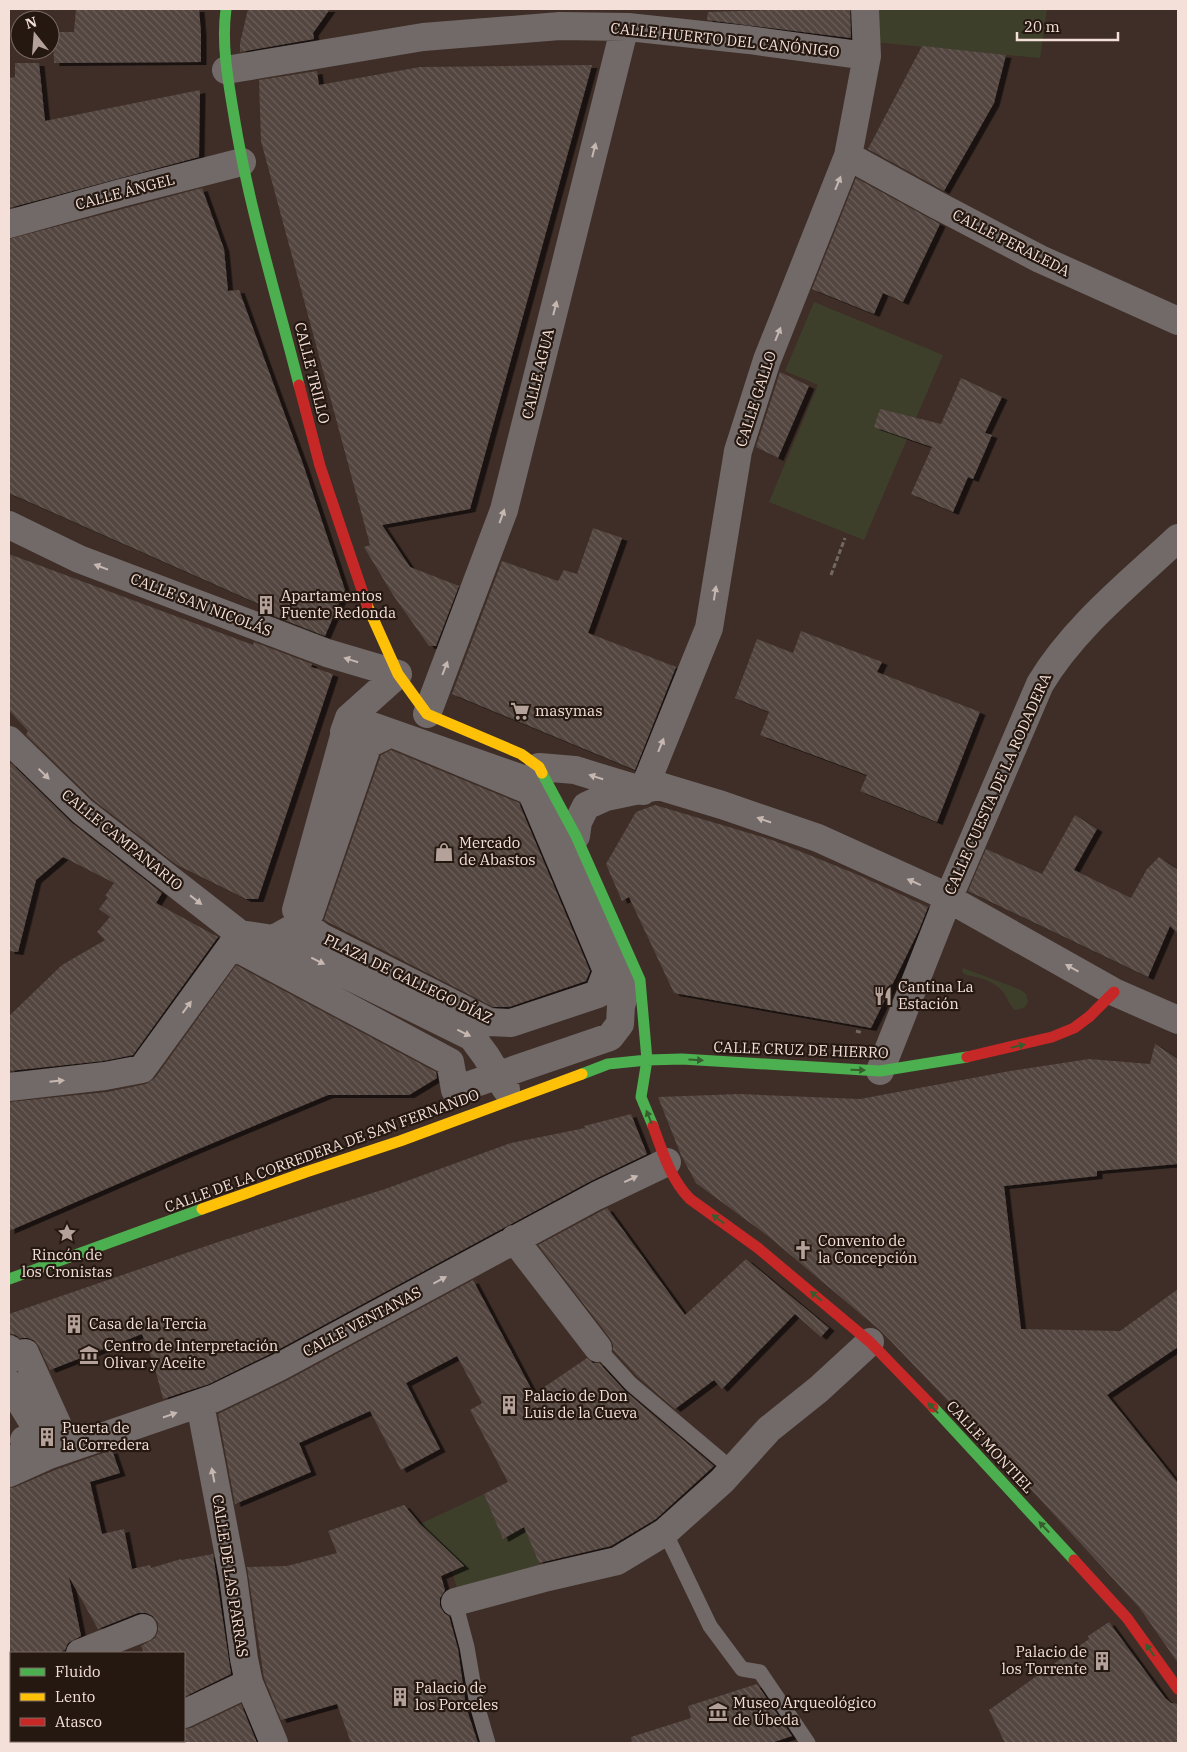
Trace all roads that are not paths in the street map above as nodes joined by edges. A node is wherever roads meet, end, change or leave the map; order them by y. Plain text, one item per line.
1 (226, 9) edge
2 (865, 9) edge
3 (628, 27) junction
4 (867, 56) junction
5 (226, 70) junction
6 (848, 156) junction
7 (242, 162) junction
8 (9, 224) edge
9 (1178, 321) edge
10 (9, 525) edge
11 (1178, 538) edge
12 (398, 674) junction
13 (428, 714) junction
14 (349, 718) junction
15 (9, 742) edge
16 (539, 767) junction
17 (643, 790) junction
18 (576, 836) junction
19 (948, 899) junction
20 (240, 934) junction
21 (274, 940) junction
22 (1114, 992) junction
23 (1178, 1020) edge
24 (647, 1060) junction
25 (880, 1071) junction
26 (498, 1075) junction
27 (9, 1086) edge
28 (512, 1099) junction
29 (667, 1162) junction
30 (514, 1239) junction
31 (9, 1279) edge
32 (870, 1342) junction
33 (598, 1348) joint
34 (9, 1349) edge
35 (9, 1383) edge
36 (200, 1404) junction
37 (45, 1445) junction
38 (9, 1462) edge
39 (734, 1470) junction
40 (9, 1473) edge
41 (665, 1532) junction
42 (455, 1602) joint
43 (143, 1628) dead end
44 (88, 1652) edge
45 (249, 1683) junction
46 (1178, 1690) edge
47 (185, 1714) edge
48 (274, 1743) edge
49 (488, 1743) edge
50 (808, 1743) edge

1 - 5 street, CALLE TRILLO
2 - 4 street, CALLE GALLO
3 - 4 street, CALLE HUERTO DEL CANÓNIGO
3 - 5 street, CALLE HUERTO DEL CANÓNIGO
13 -> 3 street, CALLE AGUA
4 - 6 street, CALLE GALLO
5 - 7 street, CALLE TRILLO
6 - 9 street, CALLE PERALEDA
17 -> 6 street, CALLE GALLO
7 - 8 street, CALLE ÁNGEL
7 - 12 street, CALLE TRILLO
12 -> 10 street, CALLE SAN NICOLÁS
11 - 19 street, CALLE CUESTA DE LA RODADERA
12 - 13 street
12 - 14 street
13 - 16 street
14 - 21 street
14 - 21 street, PLAZA DE GALLEGO DÍAZ
14 - 26 street, PLAZA DE GALLEGO DÍAZ
15 -> 20 street, CALLE CAMPANARIO
17 -> 16 street
16 - 18 street
17 - 18 street
19 -> 17 street
18 - 24 street
22 -> 19 street
19 - 25 street, CALLE CUESTA DE LA RODADERA
20 - 21 street, PLAZA DE GALLEGO DÍAZ
27 -> 20 street
21 -> 26 street, PLAZA DE GALLEGO DÍAZ
21 - 26 street, PLAZA DE GALLEGO DÍAZ
22 - 23 street
25 -> 22 street, CALLE CRUZ DE HIERRO
24 -> 25 street, CALLE CRUZ DE HIERRO
24 - 28 street, CALLE DE LA CORREDERA DE SAN FERNANDO
29 -> 24 street, CALLE MONTIEL
26 - 28 street, PLAZA DE GALLEGO DÍAZ
28 - 31 street, CALLE DE LA CORREDERA DE SAN FERNANDO
30 -> 29 street, CALLE VENTANAS
32 -> 29 street, CALLE MONTIEL
30 - 33 street
36 -> 30 street, CALLE VENTANAS
32 - 39 street
46 -> 32 street, CALLE MONTIEL
33 - 39 lane
34 - 37 street
35 - 37 street
37 -> 36 street, CALLE VENTANAS
45 -> 36 street, CALLE DE LAS PARRAS
37 - 38 street
37 - 40 street, CALLE VENTANAS
39 - 41 street
41 - 42 street
41 - 50 lane
42 - 49 lane
43 - 44 street
45 - 47 street
45 - 48 street, CALLE DE LAS PARRAS

